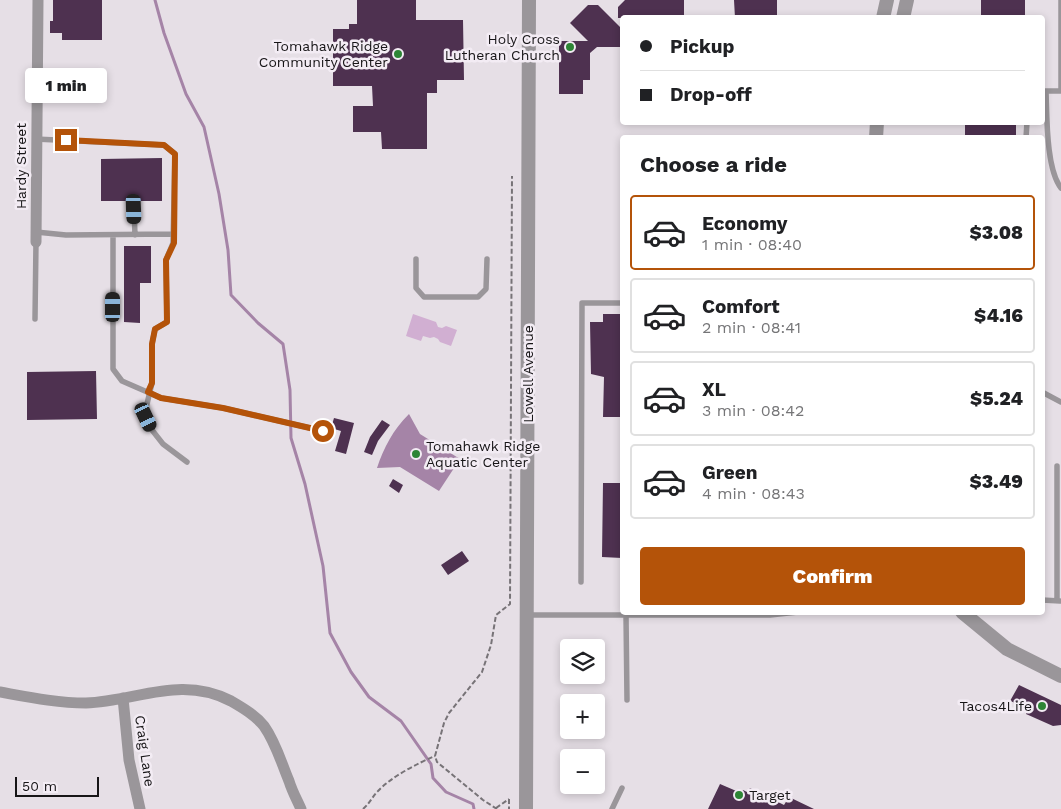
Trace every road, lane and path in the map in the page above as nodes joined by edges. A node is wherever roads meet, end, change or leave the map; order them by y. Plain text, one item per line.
1 (38, 0) edge
2 (529, 0) edge
3 (888, 0) edge
4 (907, 0) edge
5 (1061, 0) edge
6 (884, 15) edge
7 (904, 15) edge
8 (1061, 28) edge
9 (1045, 91) edge
10 (1061, 91) edge
11 (1045, 102) edge
12 (36, 139) junction
13 (512, 176) dead end
14 (1061, 188) edge
15 (134, 209) dead end
16 (174, 234) junction
17 (113, 235) junction
18 (135, 235) junction
19 (36, 237) junction
20 (416, 259) dead end
21 (487, 260) dead end
22 (620, 304) edge
23 (35, 319) dead end
24 (148, 392) junction
25 (1045, 394) edge
26 (1061, 402) edge
27 (323, 431) dead end
28 (188, 462) dead end
29 (1057, 466) dead end
30 (580, 582) dead end
31 (1045, 600) edge
32 (1059, 601) edge
33 (527, 615) junction
34 (626, 615) junction
35 (770, 615) edge
36 (965, 615) edge
37 (1061, 676) edge
38 (1, 695) edge
39 (123, 698) junction
40 (627, 700) dead end
41 (435, 756) junction
42 (622, 788) dead end
43 (497, 808) edge
44 (140, 809) edge
45 (301, 809) edge
46 (363, 809) edge
47 (509, 809) edge
48 (526, 809) edge
49 (612, 809) edge

1 - 12 street, Hardy Street
2 - 33 street, Lowell Avenue
3 - 6 street
4 - 7 street
5 - 8 lane
8 - 10 lane
9 - 10 lane
11 - 14 lane
12 - 16 lane
12 - 19 street, Hardy Street
13 - 41 path
15 - 18 lane
16 - 18 lane
16 - 24 lane
17 - 18 lane
17 - 19 lane
17 - 24 lane
19 - 23 lane
20 - 21 lane
22 - 30 lane
24 - 27 lane
24 - 28 lane
25 - 26 lane
29 - 32 lane
31 - 32 lane
33 - 34 lane
33 - 48 street, Lowell Avenue
34 - 35 lane
34 - 40 lane
36 - 37 street
38 - 39 street
39 - 44 street, Craig Lane
39 - 45 street
41 - 43 path
41 - 46 path
42 - 49 lane
43 - 47 path

